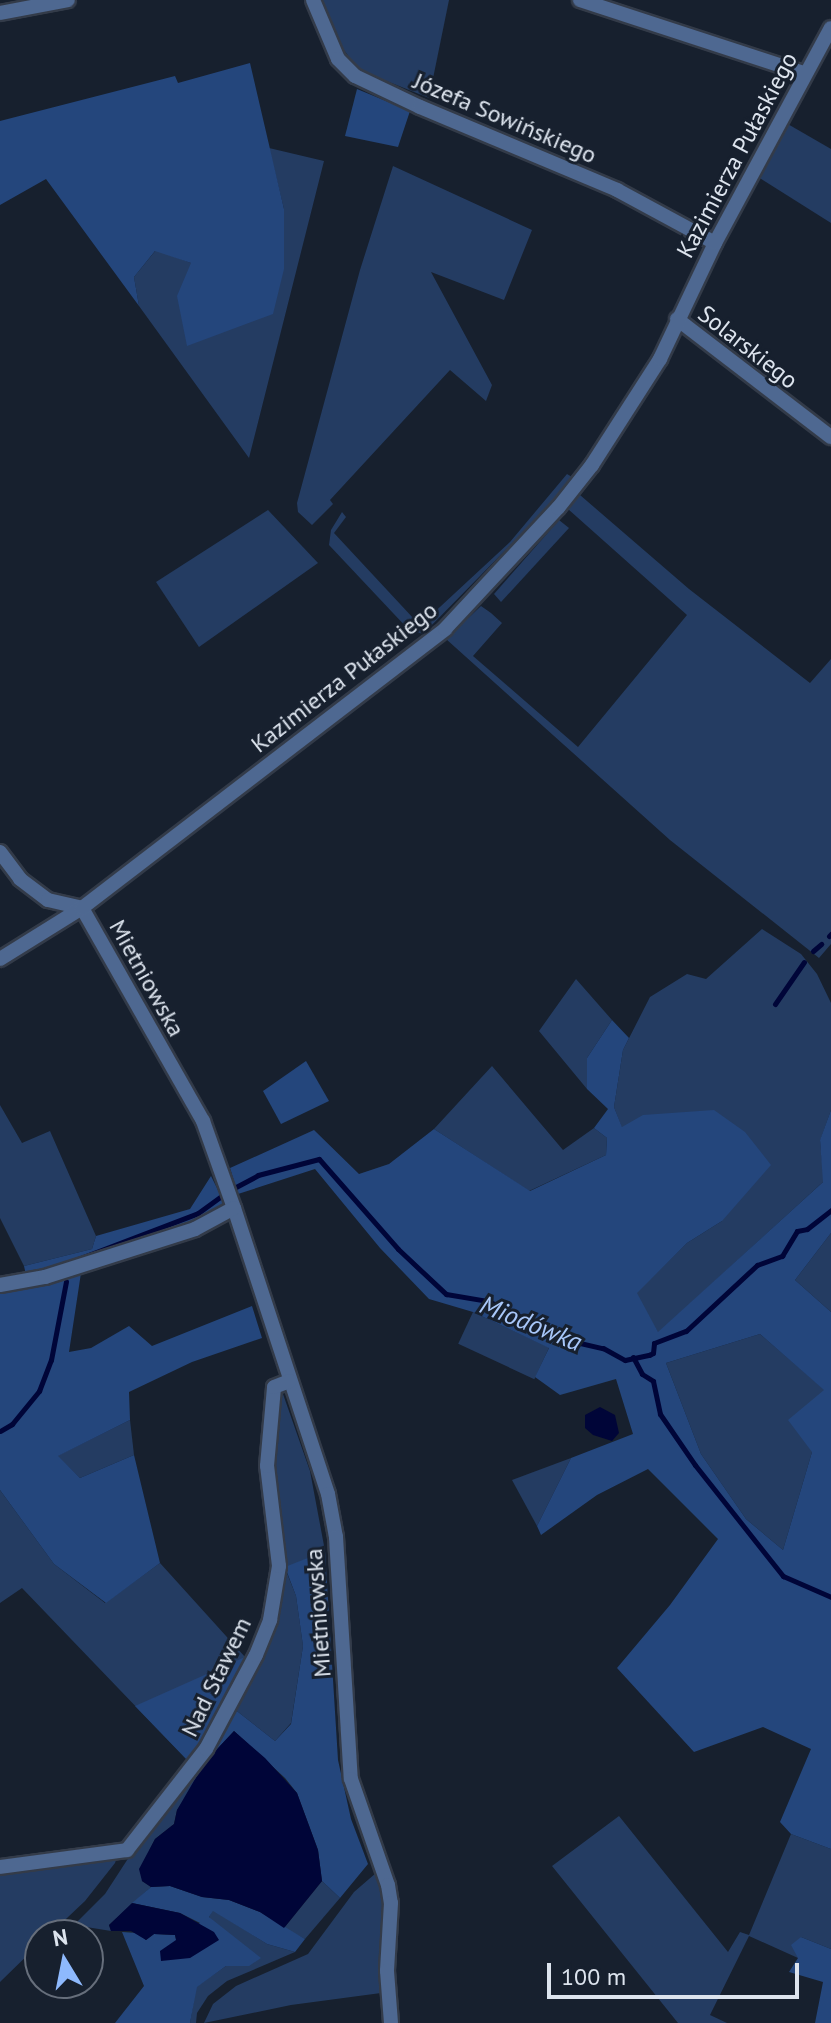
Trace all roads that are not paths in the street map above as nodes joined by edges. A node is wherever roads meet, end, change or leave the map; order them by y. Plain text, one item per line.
1 (68, 0) edge
2 (313, 0) edge
3 (580, 0) edge
4 (0, 13) edge
5 (831, 28) edge
6 (804, 73) junction
7 (715, 243) junction
8 (677, 319) junction
9 (831, 437) edge
10 (0, 852) edge
11 (82, 908) junction
12 (0, 959) edge
13 (234, 1208) junction
14 (0, 1285) edge
15 (290, 1381) junction
16 (0, 1867) edge
17 (391, 2023) edge

1 - 4 street
2 - 7 street, Józefa Sowińskiego
3 - 6 street
5 - 6 street, Kazimierza Pułaskiego
6 - 7 street, Kazimierza Pułaskiego
7 - 8 street, Kazimierza Pułaskiego
8 - 9 street, Solarskiego
8 - 11 street, Kazimierza Pułaskiego
10 - 11 street, Mietniowska
11 - 12 street, Kazimierza Pułaskiego
11 - 13 street, Mietniowska
13 - 14 street
13 - 15 street, Mietniowska
15 - 16 street, Nad Stawem
15 - 17 street, Mietniowska

